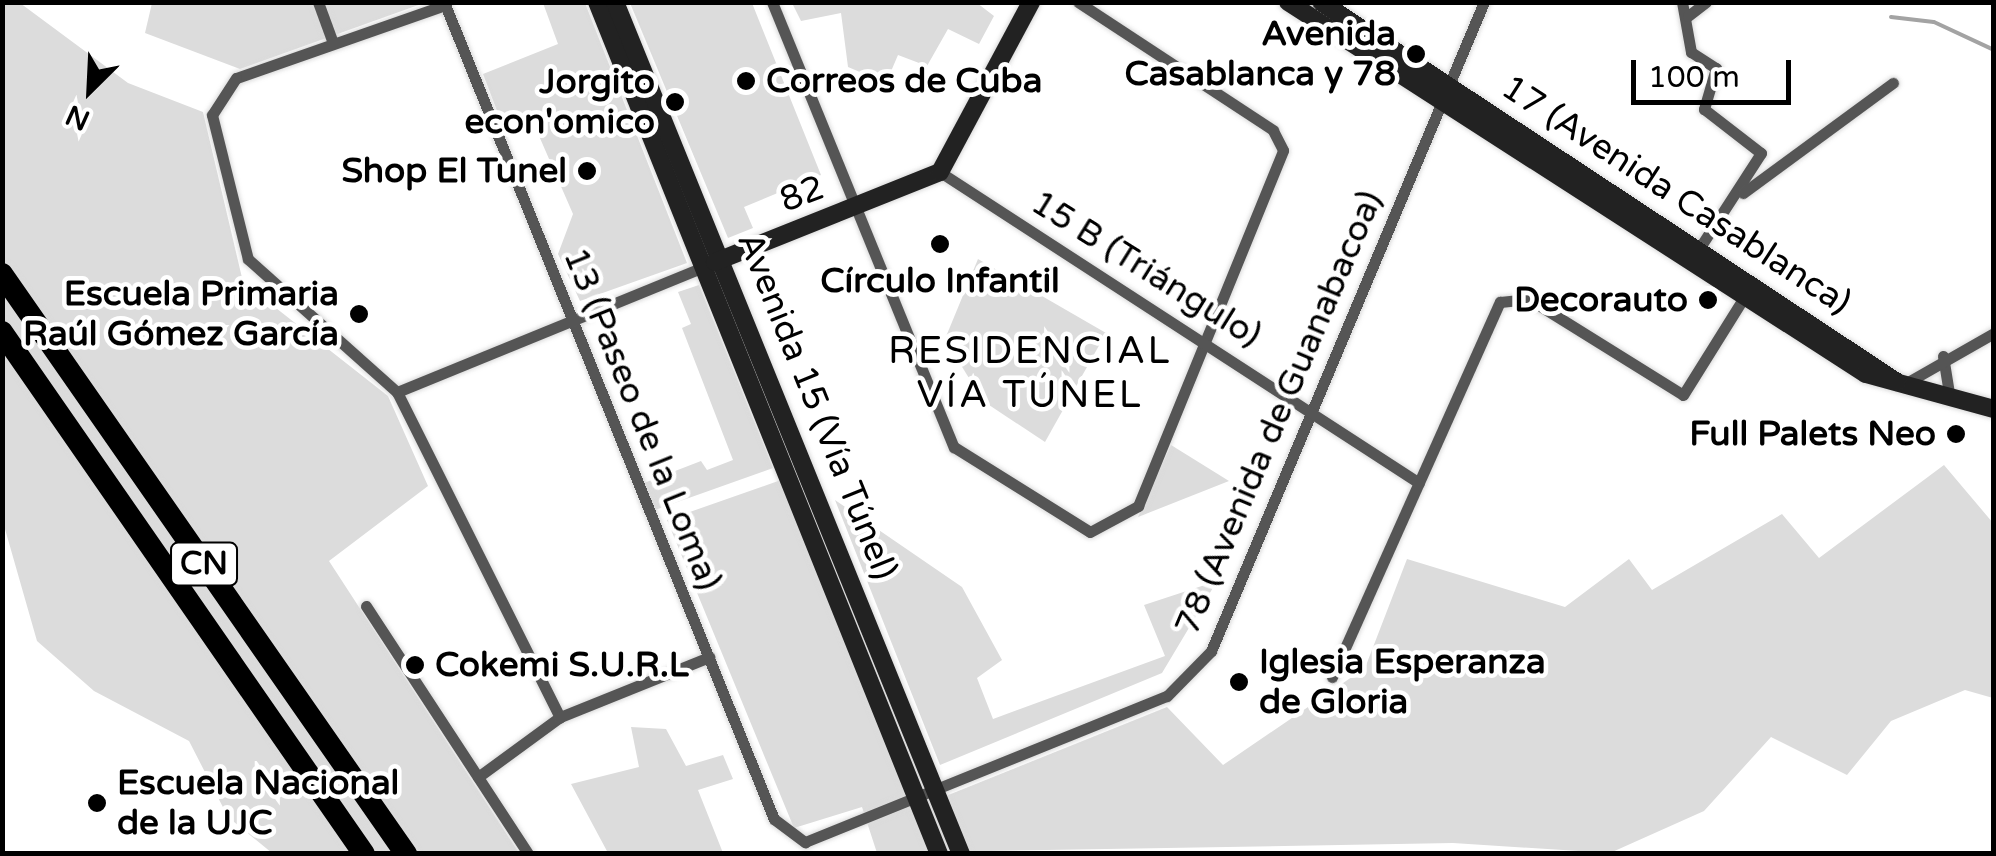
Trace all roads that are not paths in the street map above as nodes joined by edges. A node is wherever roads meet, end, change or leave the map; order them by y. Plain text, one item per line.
1 (318, 2) edge
2 (597, 2) edge
3 (615, 2) edge
4 (772, 2) edge
5 (1030, 2) edge
6 (1078, 2) edge
7 (1288, 2) edge
8 (1321, 2) edge
9 (1484, 2) edge
10 (1682, 2) edge
11 (1706, 2) edge
12 (445, 4) edge
13 (1688, 16) junction
14 (334, 43) junction
15 (1893, 83) dead end
16 (1443, 93) junction
17 (940, 172) junction
18 (1738, 196) junction
19 (859, 207) junction
20 (1700, 249) junction
21 (723, 259) junction
22 (705, 266) junction
23 (2, 274) edge
24 (1743, 299) junction
25 (573, 320) junction
26 (1806, 331) junction
27 (2, 332) edge
28 (1994, 333) edge
29 (1208, 340) junction
30 (1943, 356) junction
31 (1901, 386) junction
32 (396, 392) junction
33 (1950, 400) junction
34 (1315, 409) junction
35 (1994, 409) edge
36 (1419, 483) junction
37 (366, 606) dead end
38 (709, 657) junction
39 (1332, 677) dead end
40 (560, 717) junction
41 (478, 777) junction
42 (928, 790) junction
43 (804, 842) joint
44 (958, 844) edge
45 (364, 854) edge
46 (406, 854) edge
47 (528, 854) edge
48 (939, 854) edge

1 - 14 street
2 - 22 main road, Avenida 15 (Vía Túnel)
3 - 21 main road, Avenida 15 (Vía Túnel)
4 - 19 street
5 - 17 main road
6 - 29 street
7 - 16 main road, 17 (Avenida Casablanca)
8 - 16 main road, 17 (Avenida Casablanca)
9 - 16 street, 78 (Avenida de Guanabacoa)
10 - 13 street
11 - 13 street
12 - 14 street
12 - 25 street, 13 (Paseo de la Loma)
13 - 18 street
14 - 32 street
15 - 18 street
16 - 20 main road, 17 (Avenida Casablanca)
16 - 24 main road, 17 (Avenida Casablanca)
16 - 34 street, 78 (Avenida de Guanabacoa)
17 - 19 main road, 82
17 - 29 street, 15 B (Triángulo)
18 - 20 street
19 - 21 main road, 82
19 - 29 street
20 - 26 main road, 17 (Avenida Casablanca)
21 - 22 main road, 82
21 - 42 main road, Avenida 15 (Vía Túnel)
22 - 25 street, 82
22 - 42 main road, Avenida 15 (Vía Túnel)
23 - 46 highway, CN
24 - 26 main road, 17 (Avenida Casablanca)
24 - 36 street
25 - 32 street, 82
25 - 38 street, 13 (Paseo de la Loma)
26 - 31 main road, 17 (Avenida Casablanca)
27 - 45 highway, CN
28 - 30 street
29 - 34 street, 15 B (Triángulo)
30 - 31 street
30 - 33 street
31 - 33 main road, 17 (Avenida Casablanca)
32 - 40 street
33 - 35 main road, 17 (Avenida Casablanca)
34 - 36 street, 15 B (Triángulo)
34 - 42 street, 78 (Avenida de Guanabacoa)
36 - 39 street
37 - 41 street
38 - 40 street
38 - 43 street, 13 (Paseo de la Loma)
40 - 41 street
41 - 47 street
42 - 43 street, 78 (Avenida de Guanabacoa)
42 - 44 main road, Avenida 15 (Vía Túnel)
42 - 48 main road, Avenida 15 (Vía Túnel)

